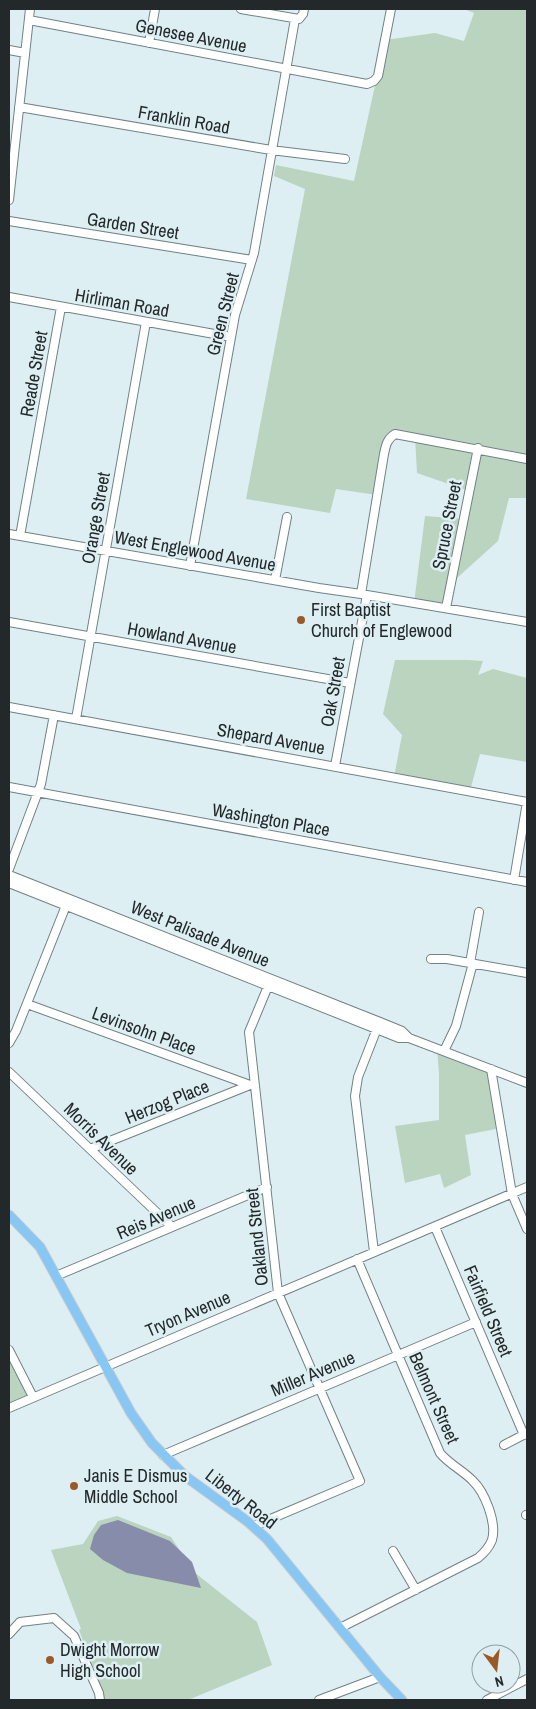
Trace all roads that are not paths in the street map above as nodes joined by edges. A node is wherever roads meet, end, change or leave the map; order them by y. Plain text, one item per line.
1 (30, 9) edge
2 (155, 9) edge
3 (241, 9) edge
4 (304, 9) edge
5 (391, 9) edge
6 (295, 19) junction
7 (29, 20) junction
8 (149, 43) junction
9 (9, 50) edge
10 (25, 52) junction
11 (286, 69) junction
12 (19, 107) junction
13 (271, 150) junction
14 (345, 159) dead end
15 (10, 179) edge
16 (9, 200) edge
17 (9, 221) edge
18 (252, 260) junction
19 (9, 298) edge
20 (61, 307) junction
21 (146, 322) junction
22 (231, 337) junction
23 (478, 449) junction
24 (527, 458) edge
25 (287, 517) dead end
26 (9, 534) edge
27 (20, 536) junction
28 (105, 551) junction
29 (190, 566) junction
30 (275, 580) junction
31 (364, 594) junction
32 (446, 608) junction
33 (9, 622) edge
34 (527, 622) edge
35 (90, 637) junction
36 (350, 684) junction
37 (9, 707) edge
38 (54, 715) junction
39 (76, 719) junction
40 (335, 766) junction
41 (9, 788) edge
42 (38, 793) junction
43 (527, 802) edge
44 (9, 869) edge
45 (9, 875) edge
46 (514, 880) junction
47 (527, 882) edge
48 (9, 883) edge
49 (68, 902) junction
50 (479, 912) dead end
51 (431, 959) dead end
52 (472, 963) junction
53 (527, 973) edge
54 (270, 982) junction
55 (27, 1004) junction
56 (378, 1025) junction
57 (9, 1043) edge
58 (444, 1051) junction
59 (491, 1068) junction
60 (9, 1072) edge
61 (527, 1083) edge
62 (252, 1084) junction
63 (90, 1149) junction
64 (267, 1187) junction
65 (527, 1187) edge
66 (512, 1194) junction
67 (9, 1215) edge
68 (172, 1227) junction
69 (436, 1227) junction
70 (527, 1229) edge
71 (374, 1252) junction
72 (357, 1259) junction
73 (56, 1276) junction
74 (278, 1292) junction
75 (476, 1322) junction
76 (9, 1350) edge
77 (398, 1355) junction
78 (105, 1366) junction
79 (320, 1388) junction
80 (33, 1397) junction
81 (9, 1408) edge
82 (525, 1434) edge
83 (504, 1445) dead end
84 (162, 1455) junction
85 (254, 1526) junction
86 (393, 1551) dead end
87 (416, 1590) junction
88 (340, 1628) junction
89 (9, 1634) edge
90 (380, 1677) junction
91 (527, 1679) edge
92 (100, 1700) edge
93 (319, 1700) edge
94 (402, 1700) edge
95 (487, 1700) edge

1 - 7 street
2 - 8 street
3 - 6 street
4 - 6 street
5 - 11 street, Genesee Avenue
6 - 11 street, Green Street
7 - 8 street, Genesee Avenue
7 - 10 street
8 - 11 street, Genesee Avenue
9 - 10 street
10 - 12 street
11 - 13 street, Green Street
12 - 13 street, Franklin Road
12 - 15 street
13 - 14 street, Franklin Road
13 - 18 street, Green Street
15 - 16 street
17 - 18 street, Garden Street
18 - 22 street, Green Street
19 - 20 street, Hirliman Road
20 - 21 street, Hirliman Road
20 - 27 street, Reade Street
21 - 22 street, Hirliman Road
21 - 28 street, Orange Street
22 - 29 street, Green Street
23 - 24 street
23 - 31 street, Oak Street
23 - 32 street, Spruce Street
25 - 30 street
26 - 27 street, West Englewood Avenue
27 - 28 street, West Englewood Avenue
28 - 29 street, West Englewood Avenue
28 - 35 street, Orange Street
29 - 30 street, West Englewood Avenue
30 - 31 street, West Englewood Avenue
31 - 32 street, West Englewood Avenue
31 - 36 street, Oak Street
32 - 34 street, West Englewood Avenue
33 - 35 street, Howland Avenue
35 - 36 street, Howland Avenue
35 - 39 street, Orange Street
36 - 40 street, Oak Street
37 - 38 street, Shepard Avenue
38 - 39 street, Shepard Avenue
38 - 42 street
39 - 40 street, Shepard Avenue
40 - 43 street, Shepard Avenue
41 - 42 street, Washington Place
42 - 44 street
42 - 46 street, Washington Place
43 - 46 street
45 - 49 street, West Palisade Avenue
46 - 47 street, Washington Place
48 - 49 street, West Palisade Avenue
49 - 54 street, West Palisade Avenue
49 - 55 street
50 - 52 street
51 - 52 street
52 - 53 street
52 - 58 street
54 - 56 street, West Palisade Avenue
54 - 62 street, Oakland Street
55 - 57 street
55 - 62 street, Levinsohn Place
56 - 58 street, West Palisade Avenue
56 - 71 street
58 - 59 street, West Palisade Avenue
59 - 61 street, West Palisade Avenue
59 - 66 street
60 - 63 street, Morris Avenue
62 - 63 street, Herzog Place
62 - 64 street, Oakland Street
63 - 68 street, Morris Avenue
64 - 68 street, Reis Avenue
64 - 74 street, Oakland Street
65 - 66 street, Tryon Avenue
66 - 69 street, Tryon Avenue
66 - 70 street
67 - 73 main road, Liberty Road
68 - 73 street, Reis Avenue
69 - 71 street, Tryon Avenue
69 - 75 street, Fairfield Street
71 - 72 street, Tryon Avenue
72 - 74 street, Tryon Avenue
72 - 77 street, Belmont Street
73 - 78 main road, Liberty Road
74 - 78 street, Tryon Avenue
74 - 79 street, Oakland Street
75 - 77 street, Miller Avenue
75 - 82 street, Fairfield Street
76 - 80 street
77 - 79 street, Miller Avenue
77 - 87 street, Belmont Street
78 - 80 street, Tryon Avenue
78 - 84 main road, Liberty Road
79 - 84 street, Miller Avenue
79 - 85 street, Oakland Street
80 - 81 street, Tryon Avenue
82 - 83 street
84 - 85 main road, Liberty Road
85 - 88 main road, Liberty Road
86 - 87 street
87 - 88 street, Belmont Street
88 - 90 main road, Liberty Road
89 - 92 street
90 - 93 street
90 - 94 main road, Liberty Road
91 - 95 street

